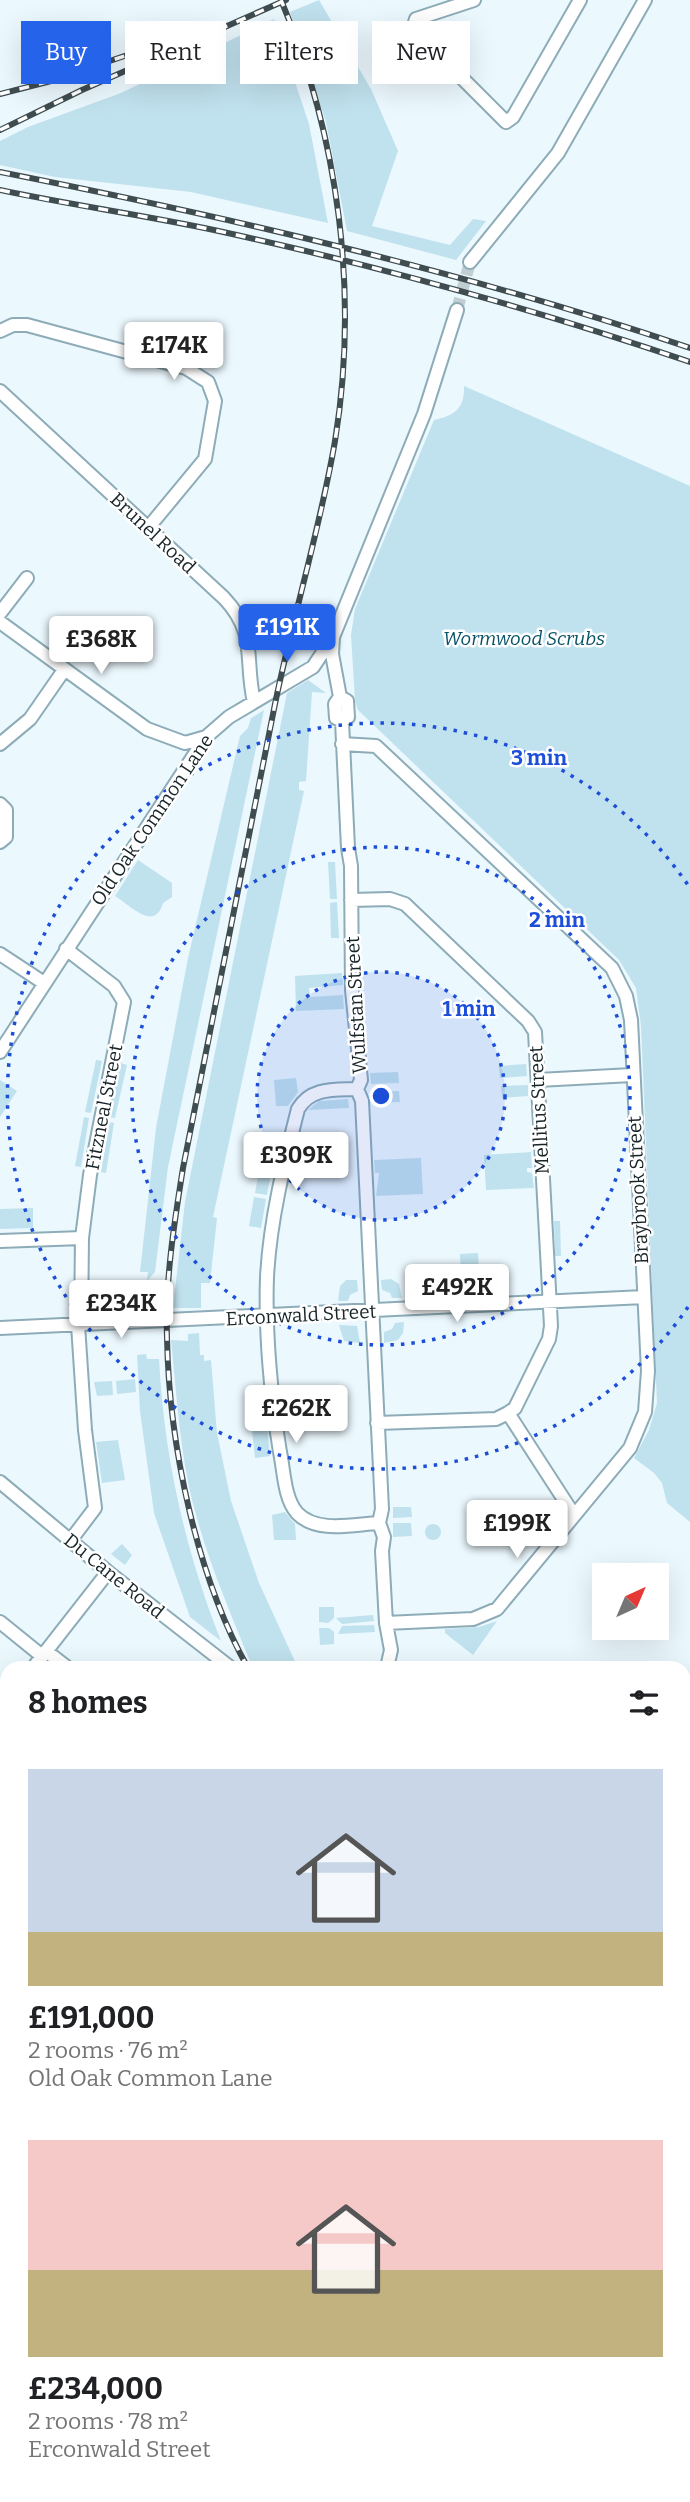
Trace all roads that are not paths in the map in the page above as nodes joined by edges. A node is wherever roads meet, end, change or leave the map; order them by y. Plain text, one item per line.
1 (474, 0) edge
2 (580, 0) edge
3 (645, 0) edge
4 (470, 262) tunnel mouth
5 (457, 310) tunnel mouth
6 (0, 331) edge
7 (0, 391) edge
8 (148, 528) junction
9 (26, 578) dead end
10 (0, 613) edge
11 (0, 621) edge
12 (333, 637) junction
13 (64, 670) junction
14 (254, 702) junction
15 (206, 737) junction
16 (0, 744) edge
17 (342, 744) junction
18 (0, 804) edge
19 (0, 842) edge
20 (351, 900) junction
21 (66, 949) junction
22 (0, 954) edge
23 (44, 983) junction
24 (0, 1052) edge
25 (632, 1075) junction
26 (538, 1080) junction
27 (357, 1089) junction
28 (82, 1238) junction
29 (0, 1241) edge
30 (644, 1297) junction
31 (549, 1303) junction
32 (372, 1312) junction
33 (269, 1317) junction
34 (80, 1320) junction
35 (0, 1328) edge
36 (508, 1413) junction
37 (377, 1423) junction
38 (0, 1482) edge
39 (574, 1515) junction
40 (379, 1523) junction
41 (70, 1541) junction
42 (108, 1572) junction
43 (0, 1622) edge
44 (386, 1623) junction
45 (44, 1653) junction
46 (38, 1661) edge
47 (57, 1661) edge
48 (222, 1661) edge
49 (387, 1661) edge

1 - 2 street
3 - 4 street
5 - 12 street, Old Oak Common Lane
6 - 8 street
7 - 8 street, Brunel Road
8 - 14 street, Brunel Road
9 - 10 street
11 - 13 street
12 - 14 street, Old Oak Common Lane
12 - 17 street, Wulfstan Street
13 - 15 street
13 - 16 street
14 - 15 street, Old Oak Common Lane
15 - 21 street, Old Oak Common Lane
17 - 20 street, Wulfstan Street
17 - 25 street, Braybrook Street
18 - 19 street
20 - 26 street, Mellitus Street
20 - 27 street, Wulfstan Street
21 - 23 street, Old Oak Common Lane
21 - 28 street, Fitzneal Street
22 - 23 street
23 - 24 street, Old Oak Common Lane
25 - 26 street
25 - 30 street, Braybrook Street
26 - 31 street, Mellitus Street
27 - 32 street, Wulfstan Street
27 - 33 street
28 - 29 street
28 - 34 street, Fitzneal Street
30 - 31 street, Erconwald Street
30 - 39 street, Braybrook Street
31 - 32 street, Erconwald Street
31 - 36 street, Mellitus Street
32 - 33 street, Erconwald Street
32 - 37 street, Wulfstan Street
33 - 34 street, Erconwald Street
33 - 40 street
34 - 35 street, Erconwald Street
34 - 41 street
36 - 37 street
36 - 39 street
37 - 40 street, Wulfstan Street
38 - 41 street, Du Cane Road
39 - 44 street, Braybrook Street
40 - 44 street, Wulfstan Street
41 - 42 street, Du Cane Road
42 - 45 street
42 - 48 street, Du Cane Road
43 - 45 street
44 - 49 street, Wulfstan Street
45 - 46 street
45 - 47 street

